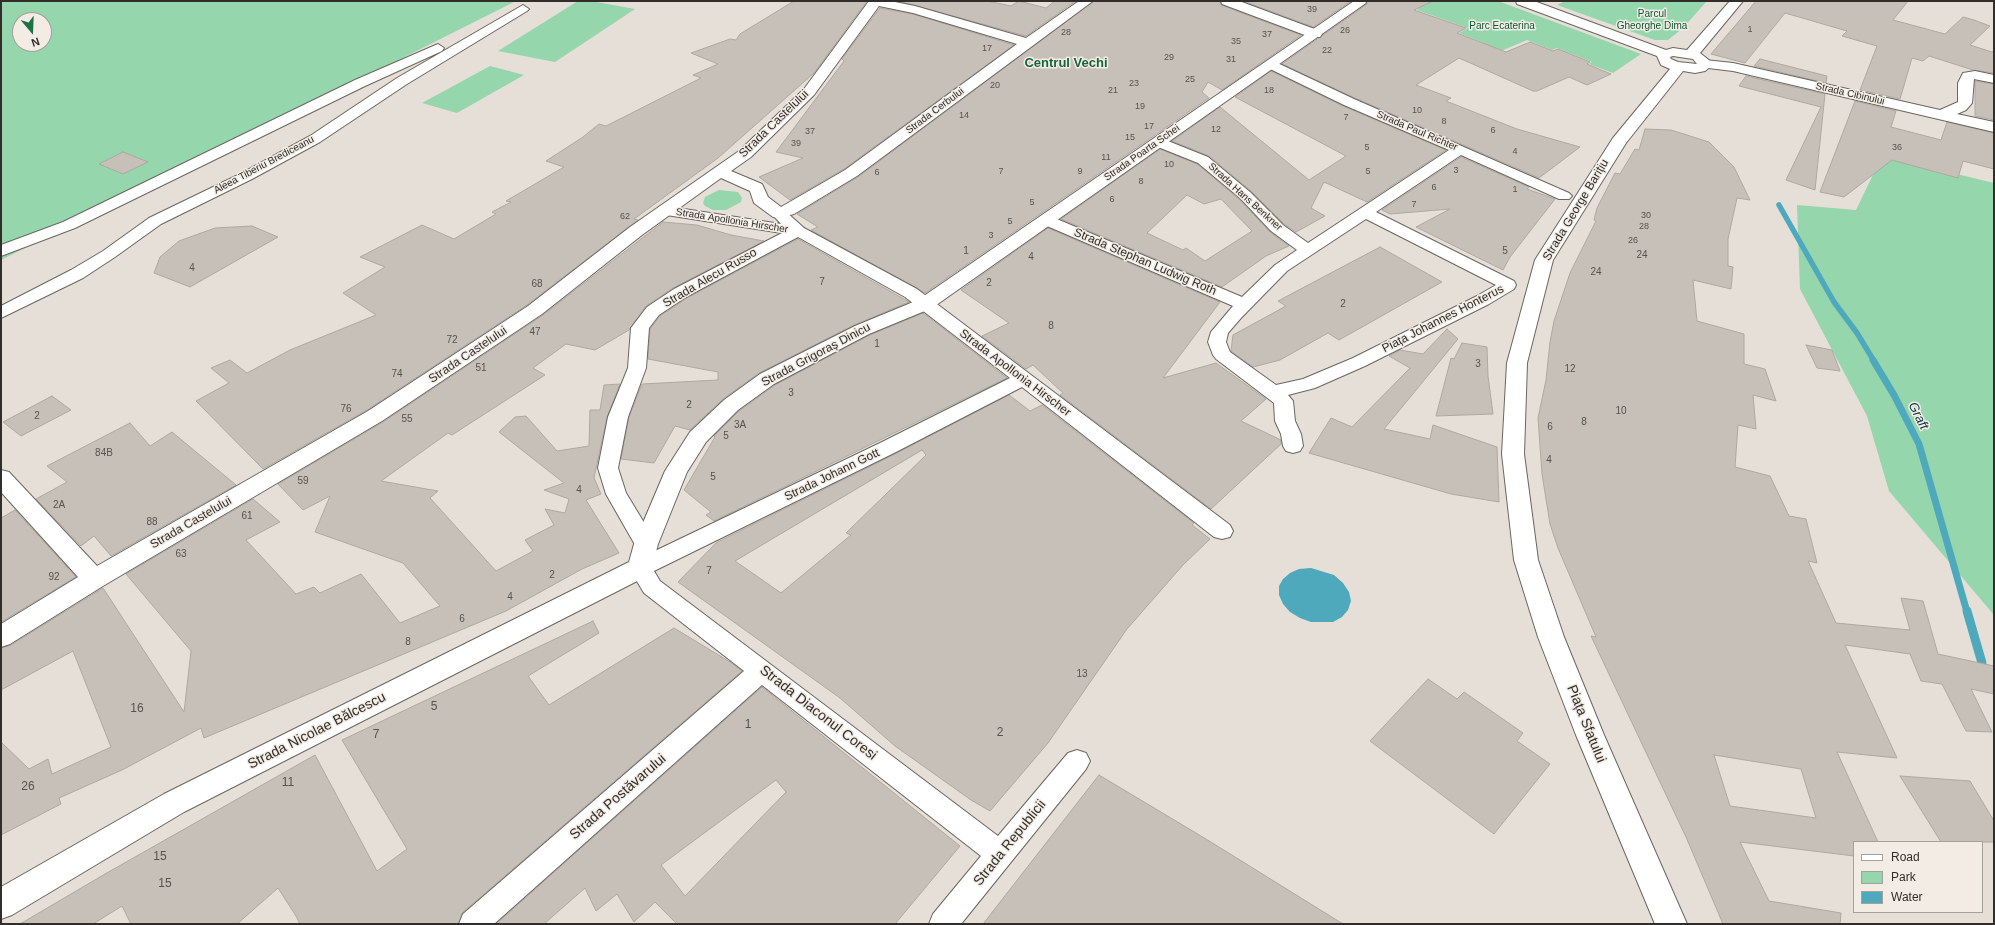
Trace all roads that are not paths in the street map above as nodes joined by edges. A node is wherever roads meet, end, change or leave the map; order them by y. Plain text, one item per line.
1 (537, 1) edge
2 (876, 1) edge
3 (1087, 1) edge
4 (1227, 1) edge
5 (1522, 1) edge
6 (1738, 1) edge
7 (1360, 3) dead end
8 (524, 9) junction
9 (1315, 34) junction
10 (1027, 43) junction
11 (1665, 54) junction
12 (1691, 54) junction
13 (1271, 64) junction
14 (1705, 64) junction
15 (1679, 67) junction
16 (1994, 78) edge
17 (1940, 115) junction
18 (1994, 128) edge
19 (1158, 142) junction
20 (1460, 149) junction
21 (720, 172) junction
22 (1564, 196) dead end
23 (665, 211) junction
24 (1365, 212) junction
25 (779, 213) junction
26 (1046, 220) junction
27 (798, 231) junction
28 (1307, 250) junction
29 (1, 251) edge
30 (925, 304) junction
31 (1244, 304) junction
32 (1, 313) edge
33 (1023, 379) junction
34 (1274, 392) junction
35 (1293, 446) dead end
36 (1, 478) edge
37 (1520, 518) joint
38 (1222, 531) dead end
39 (643, 556) junction
40 (94, 580) junction
41 (1, 637) edge
42 (762, 670) junction
43 (1077, 761) dead end
44 (1000, 854) junction
45 (1, 904) edge
46 (473, 924) edge
47 (942, 924) edge
48 (1671, 924) edge

1 - 8 street
2 - 10 street
2 - 21 street, Strada Castelului
3 - 10 street, Strada Cerbului
4 - 9 street
5 - 11 street
6 - 12 street
7 - 9 street, Strada Poarta Schei
8 - 29 street
8 - 32 street, Aleea Tiberiu Brediceanu
9 - 13 street, Strada Poarta Schei
10 - 25 street, Strada Cerbului
11 - 12 street
11 - 15 street
12 - 14 street
13 - 19 street, Strada Poarta Schei
13 - 20 street, Strada Paul Richter
14 - 15 street
14 - 17 street, Strada Cibinului
15 - 37 street, Strada George Barițiu
16 - 17 street
17 - 18 street, Strada Cibinului
19 - 26 street, Strada Poarta Schei
19 - 28 street, Strada Hans Benkner
20 - 22 street, Strada Paul Richter
20 - 24 street
21 - 23 street, Strada Castelului
21 - 25 street, Strada Apollonia Hirscher
23 - 27 street, Strada Apollonia Hirscher
23 - 40 street, Strada Castelului
24 - 28 street
24 - 34 street, Piața Johannes Honterus
25 - 27 street, Strada Apollonia Hirscher
26 - 30 street, Strada Poarta Schei
26 - 31 street, Strada Stephan Ludwig Roth
27 - 30 street, Strada Apollonia Hirscher
27 - 39 street, Strada Alecu Russo
28 - 31 street
30 - 33 street, Strada Apollonia Hirscher
30 - 39 street, Strada Grigoraș Dinicu
31 - 34 street
33 - 38 street, Strada Apollonia Hirscher
33 - 39 street, Strada Johann Gott
34 - 35 street
36 - 40 street
37 - 48 street, Piața Sfatului
39 - 42 street, Strada Diaconul Coresi
39 - 45 street, Strada Nicolae Bălcescu
40 - 41 street, Strada Castelului
42 - 44 street, Strada Diaconul Coresi
42 - 46 street, Strada Postăvarului
43 - 44 street, Strada Republicii
44 - 47 street, Strada Republicii

